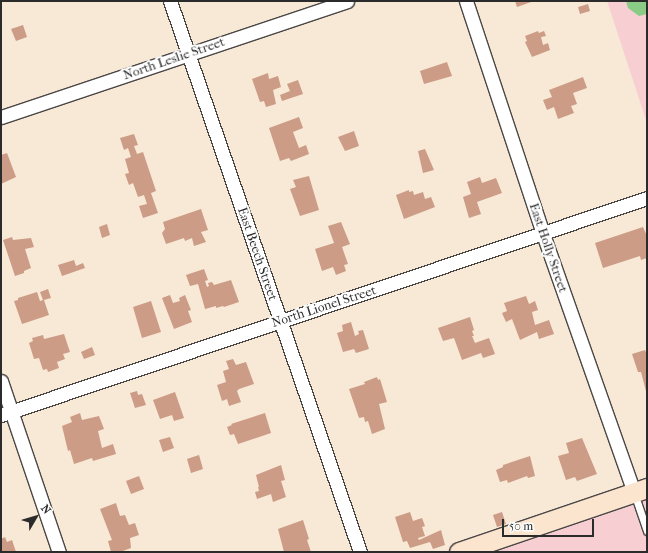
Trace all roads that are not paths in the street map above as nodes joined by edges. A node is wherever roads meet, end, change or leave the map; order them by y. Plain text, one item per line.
1 (170, 1) edge
2 (347, 1) edge
3 (466, 1) edge
4 (188, 54) junction
5 (1, 117) edge
6 (647, 198) edge
7 (543, 234) junction
8 (280, 321) junction
9 (1, 381) edge
10 (6, 413) edge
11 (641, 491) edge
12 (647, 531) edge
13 (59, 552) edge
14 (360, 552) edge
15 (459, 552) edge

1 - 4 street, East Beech Street
2 - 4 street, North Leslie Street
3 - 7 street, East Holly Street
4 - 5 street, North Leslie Street
4 - 8 street, East Beech Street
6 - 7 street, North Lionel Street
7 - 8 street, North Lionel Street
7 - 11 street, East Holly Street
8 - 10 street, North Lionel Street
8 - 14 street, East Beech Street
9 - 10 street
10 - 13 street
11 - 12 lane
11 - 15 main road

